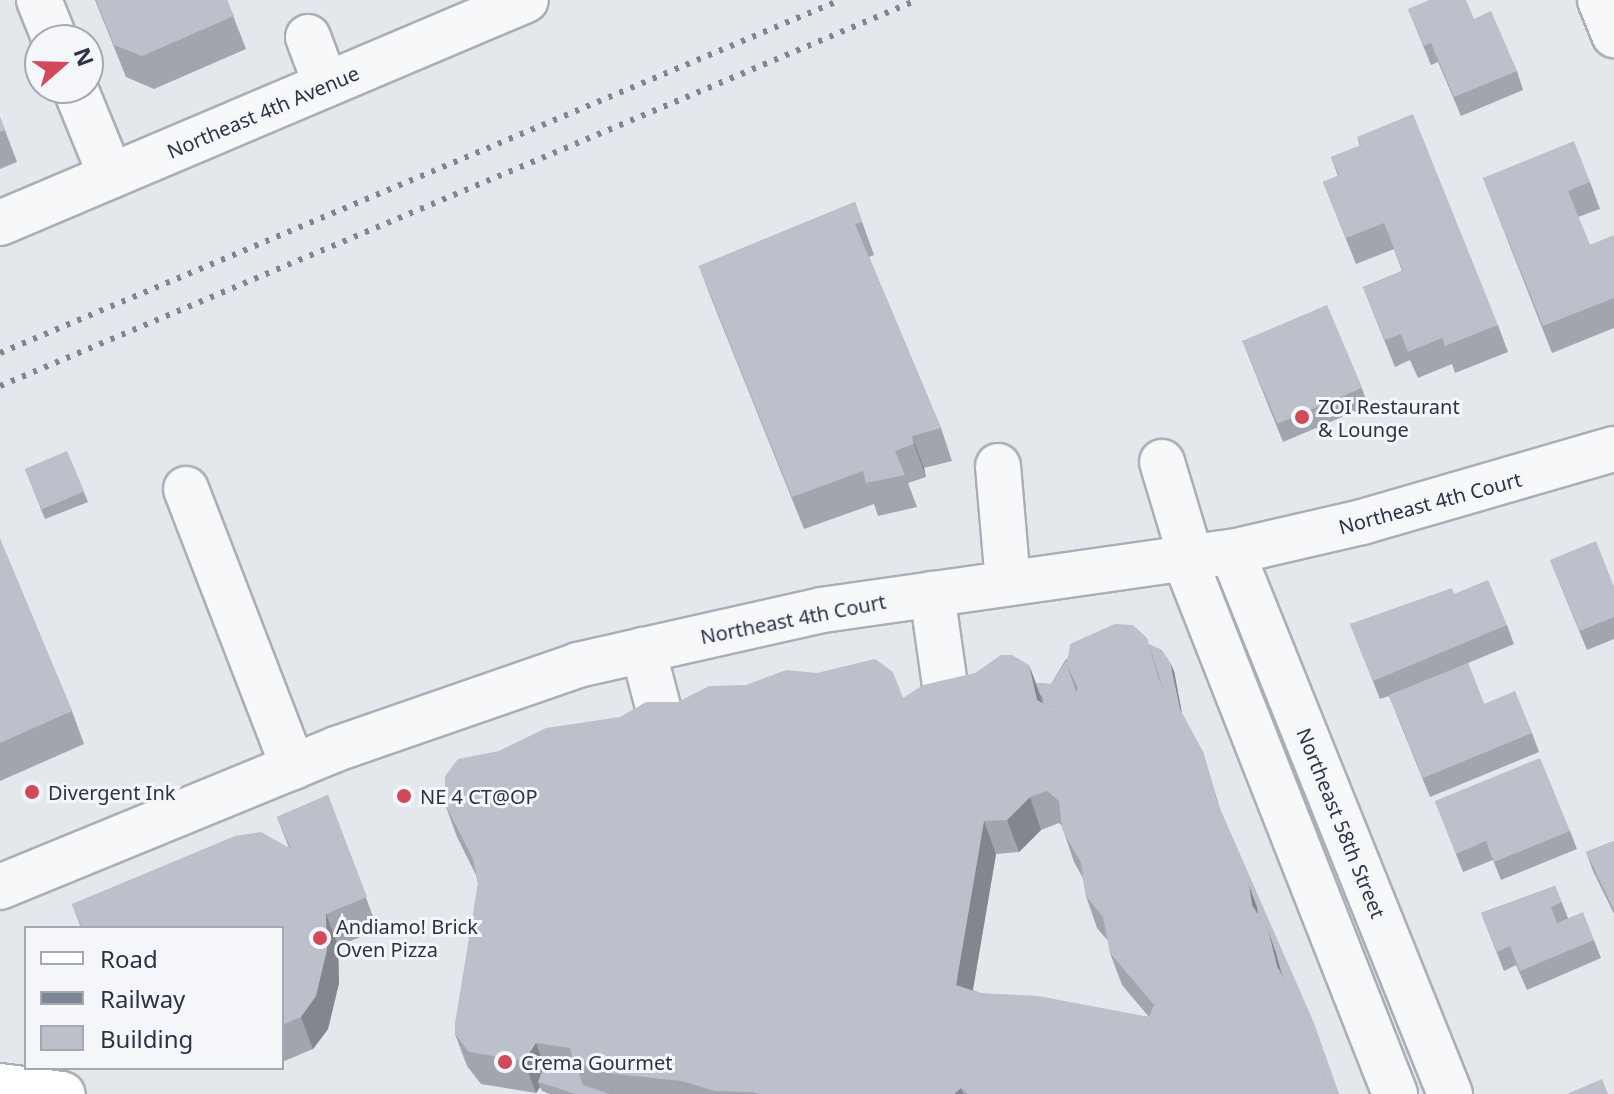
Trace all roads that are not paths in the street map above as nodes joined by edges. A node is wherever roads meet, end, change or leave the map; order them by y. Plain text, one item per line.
1 (39, 0) edge
2 (526, 0) edge
3 (1600, 0) edge
4 (49, 24) edge
5 (1614, 35) edge
6 (308, 37) dead end
7 (326, 85) junction
8 (82, 104) edge
9 (111, 176) junction
10 (0, 223) edge
11 (1614, 449) edge
12 (1162, 462) dead end
13 (998, 466) dead end
14 (186, 489) dead end
15 (1203, 557) junction
16 (1008, 583) junction
17 (932, 594) junction
18 (643, 650) junction
19 (949, 713) edge
20 (665, 733) edge
21 (293, 767) junction
22 (0, 887) edge
23 (0, 1086) edge
24 (62, 1094) edge
25 (1395, 1094) edge
26 (1450, 1094) edge

1 - 4 street
2 - 7 street, Northeast 4th Avenue
3 - 5 street
6 - 7 street
7 - 9 street, Northeast 4th Avenue
8 - 9 street
9 - 10 street, Northeast 4th Avenue
11 - 15 street, Northeast 4th Court
12 - 15 street
13 - 16 street
14 - 21 street
15 - 16 street, Northeast 4th Court
15 - 25 street
15 - 26 street, Northeast 58th Street
16 - 17 street, Northeast 4th Court
17 - 18 street, Northeast 4th Court
17 - 19 street
18 - 20 street
18 - 21 street, Northeast 4th Court
21 - 22 street, Northeast 4th Court
23 - 24 main road

